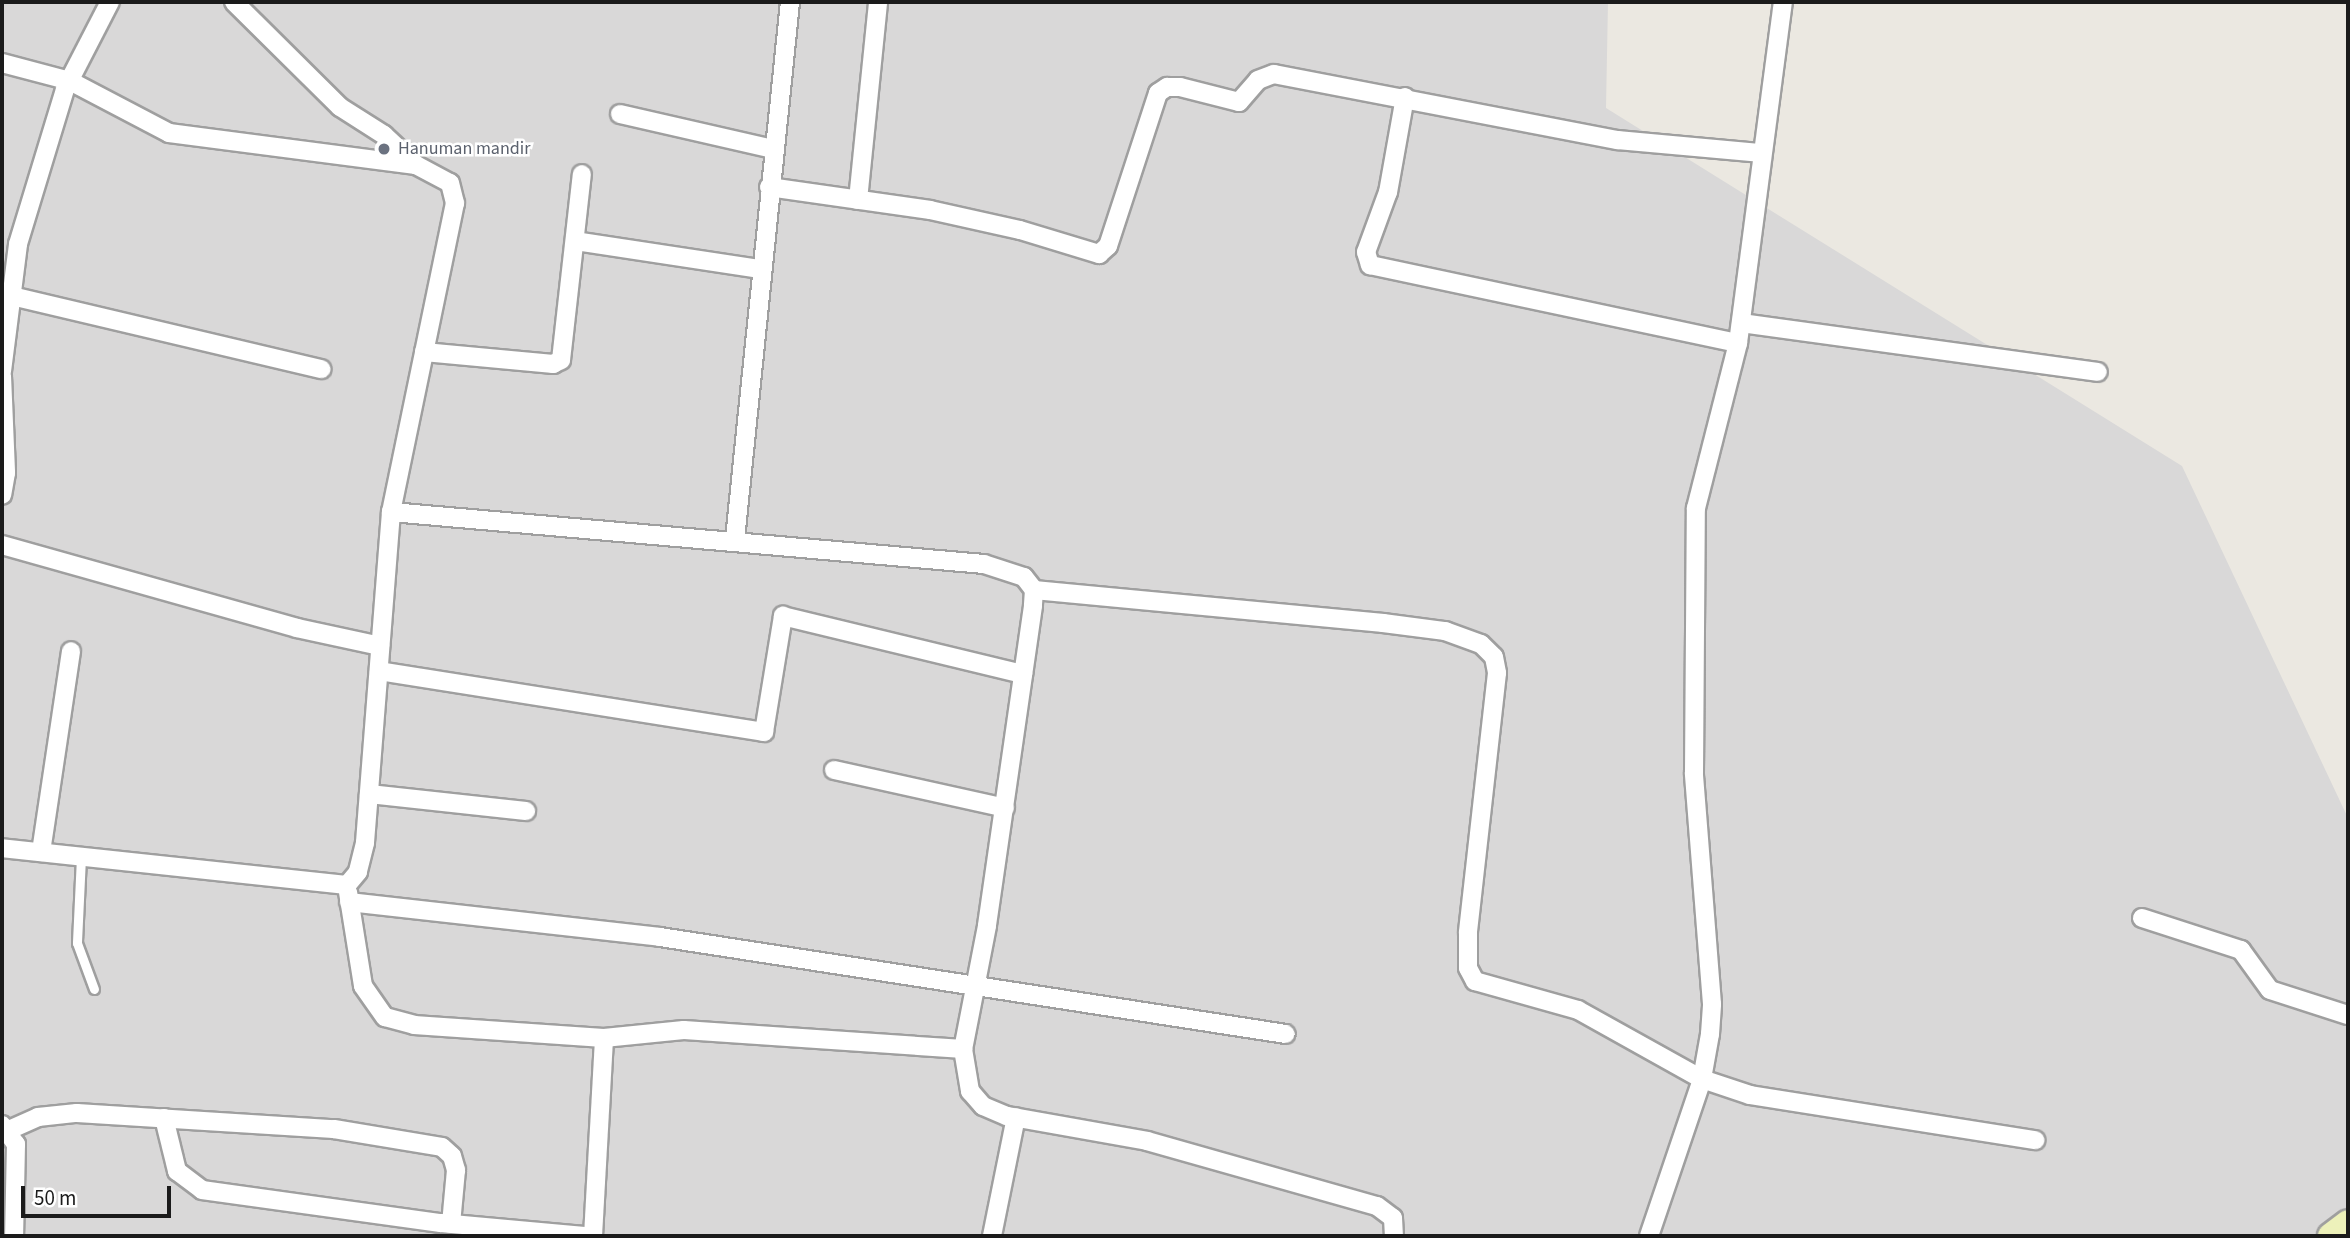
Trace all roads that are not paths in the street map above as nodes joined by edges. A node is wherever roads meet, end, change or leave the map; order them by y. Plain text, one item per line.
1 (110, 2) edge
2 (234, 2) edge
3 (790, 2) edge
4 (878, 2) edge
5 (1783, 2) edge
6 (2, 63) edge
7 (70, 81) junction
8 (1405, 97) junction
9 (620, 114) dead end
10 (773, 149) junction
11 (1761, 153) junction
12 (416, 165) junction
13 (582, 174) dead end
14 (769, 187) junction
15 (859, 200) junction
16 (575, 241) junction
17 (760, 269) junction
18 (12, 296) junction
19 (1741, 323) junction
20 (1738, 343) junction
21 (424, 352) junction
22 (322, 369) dead end
23 (2, 371) edge
24 (2098, 372) dead end
25 (2, 376) edge
26 (2, 495) edge
27 (391, 512) junction
28 (735, 539) junction
29 (2, 545) edge
30 (1034, 590) junction
31 (380, 646) junction
32 (71, 651) dead end
33 (379, 671) junction
34 (1023, 674) junction
35 (834, 770) dead end
36 (369, 794) junction
37 (1005, 808) junction
38 (526, 811) dead end
39 (2, 848) edge
40 (41, 852) junction
41 (81, 857) junction
42 (348, 893) junction
43 (2142, 918) dead end
44 (974, 988) junction
45 (94, 989) dead end
46 (2348, 1015) edge
47 (1286, 1034) dead end
48 (604, 1038) junction
49 (963, 1049) junction
50 (1702, 1079) junction
51 (1016, 1117) junction
52 (164, 1118) junction
53 (6, 1128) edge
54 (2035, 1140) dead end
55 (2348, 1223) edge
56 (451, 1224) junction
57 (14, 1236) edge
58 (584, 1236) edge
59 (593, 1236) edge
60 (992, 1236) edge
61 (1394, 1236) edge
62 (1649, 1236) edge
63 (2331, 1236) edge

1 - 7 street
2 - 12 street
3 - 10 street
4 - 15 street
5 - 11 street
6 - 7 street
7 - 12 street
7 - 18 street
8 - 11 street
8 - 15 street
8 - 20 street
9 - 10 street
10 - 14 street
11 - 19 street
12 - 21 street
13 - 16 street
14 - 15 street
14 - 17 street
16 - 17 street
16 - 21 street
17 - 28 street
18 - 22 street
18 - 23 street
19 - 20 street
19 - 24 street
20 - 50 street
21 - 27 street
25 - 26 street
27 - 28 street
27 - 31 street
28 - 30 street
29 - 31 street
30 - 34 street
30 - 50 street
31 - 33 street
32 - 40 street
33 - 34 street
33 - 36 street
34 - 37 street
35 - 37 street
36 - 38 street
36 - 42 street
37 - 44 street
39 - 40 street
40 - 41 street
41 - 42 street
41 - 45 lane
42 - 44 street
42 - 48 street
43 - 46 street
44 - 47 street
44 - 49 street
48 - 49 street
48 - 59 street
49 - 51 street
50 - 54 street
50 - 62 street
51 - 60 street
51 - 61 street
52 - 53 street
52 - 56 street
52 - 56 street
53 - 57 street
55 - 63 main road
56 - 58 street

